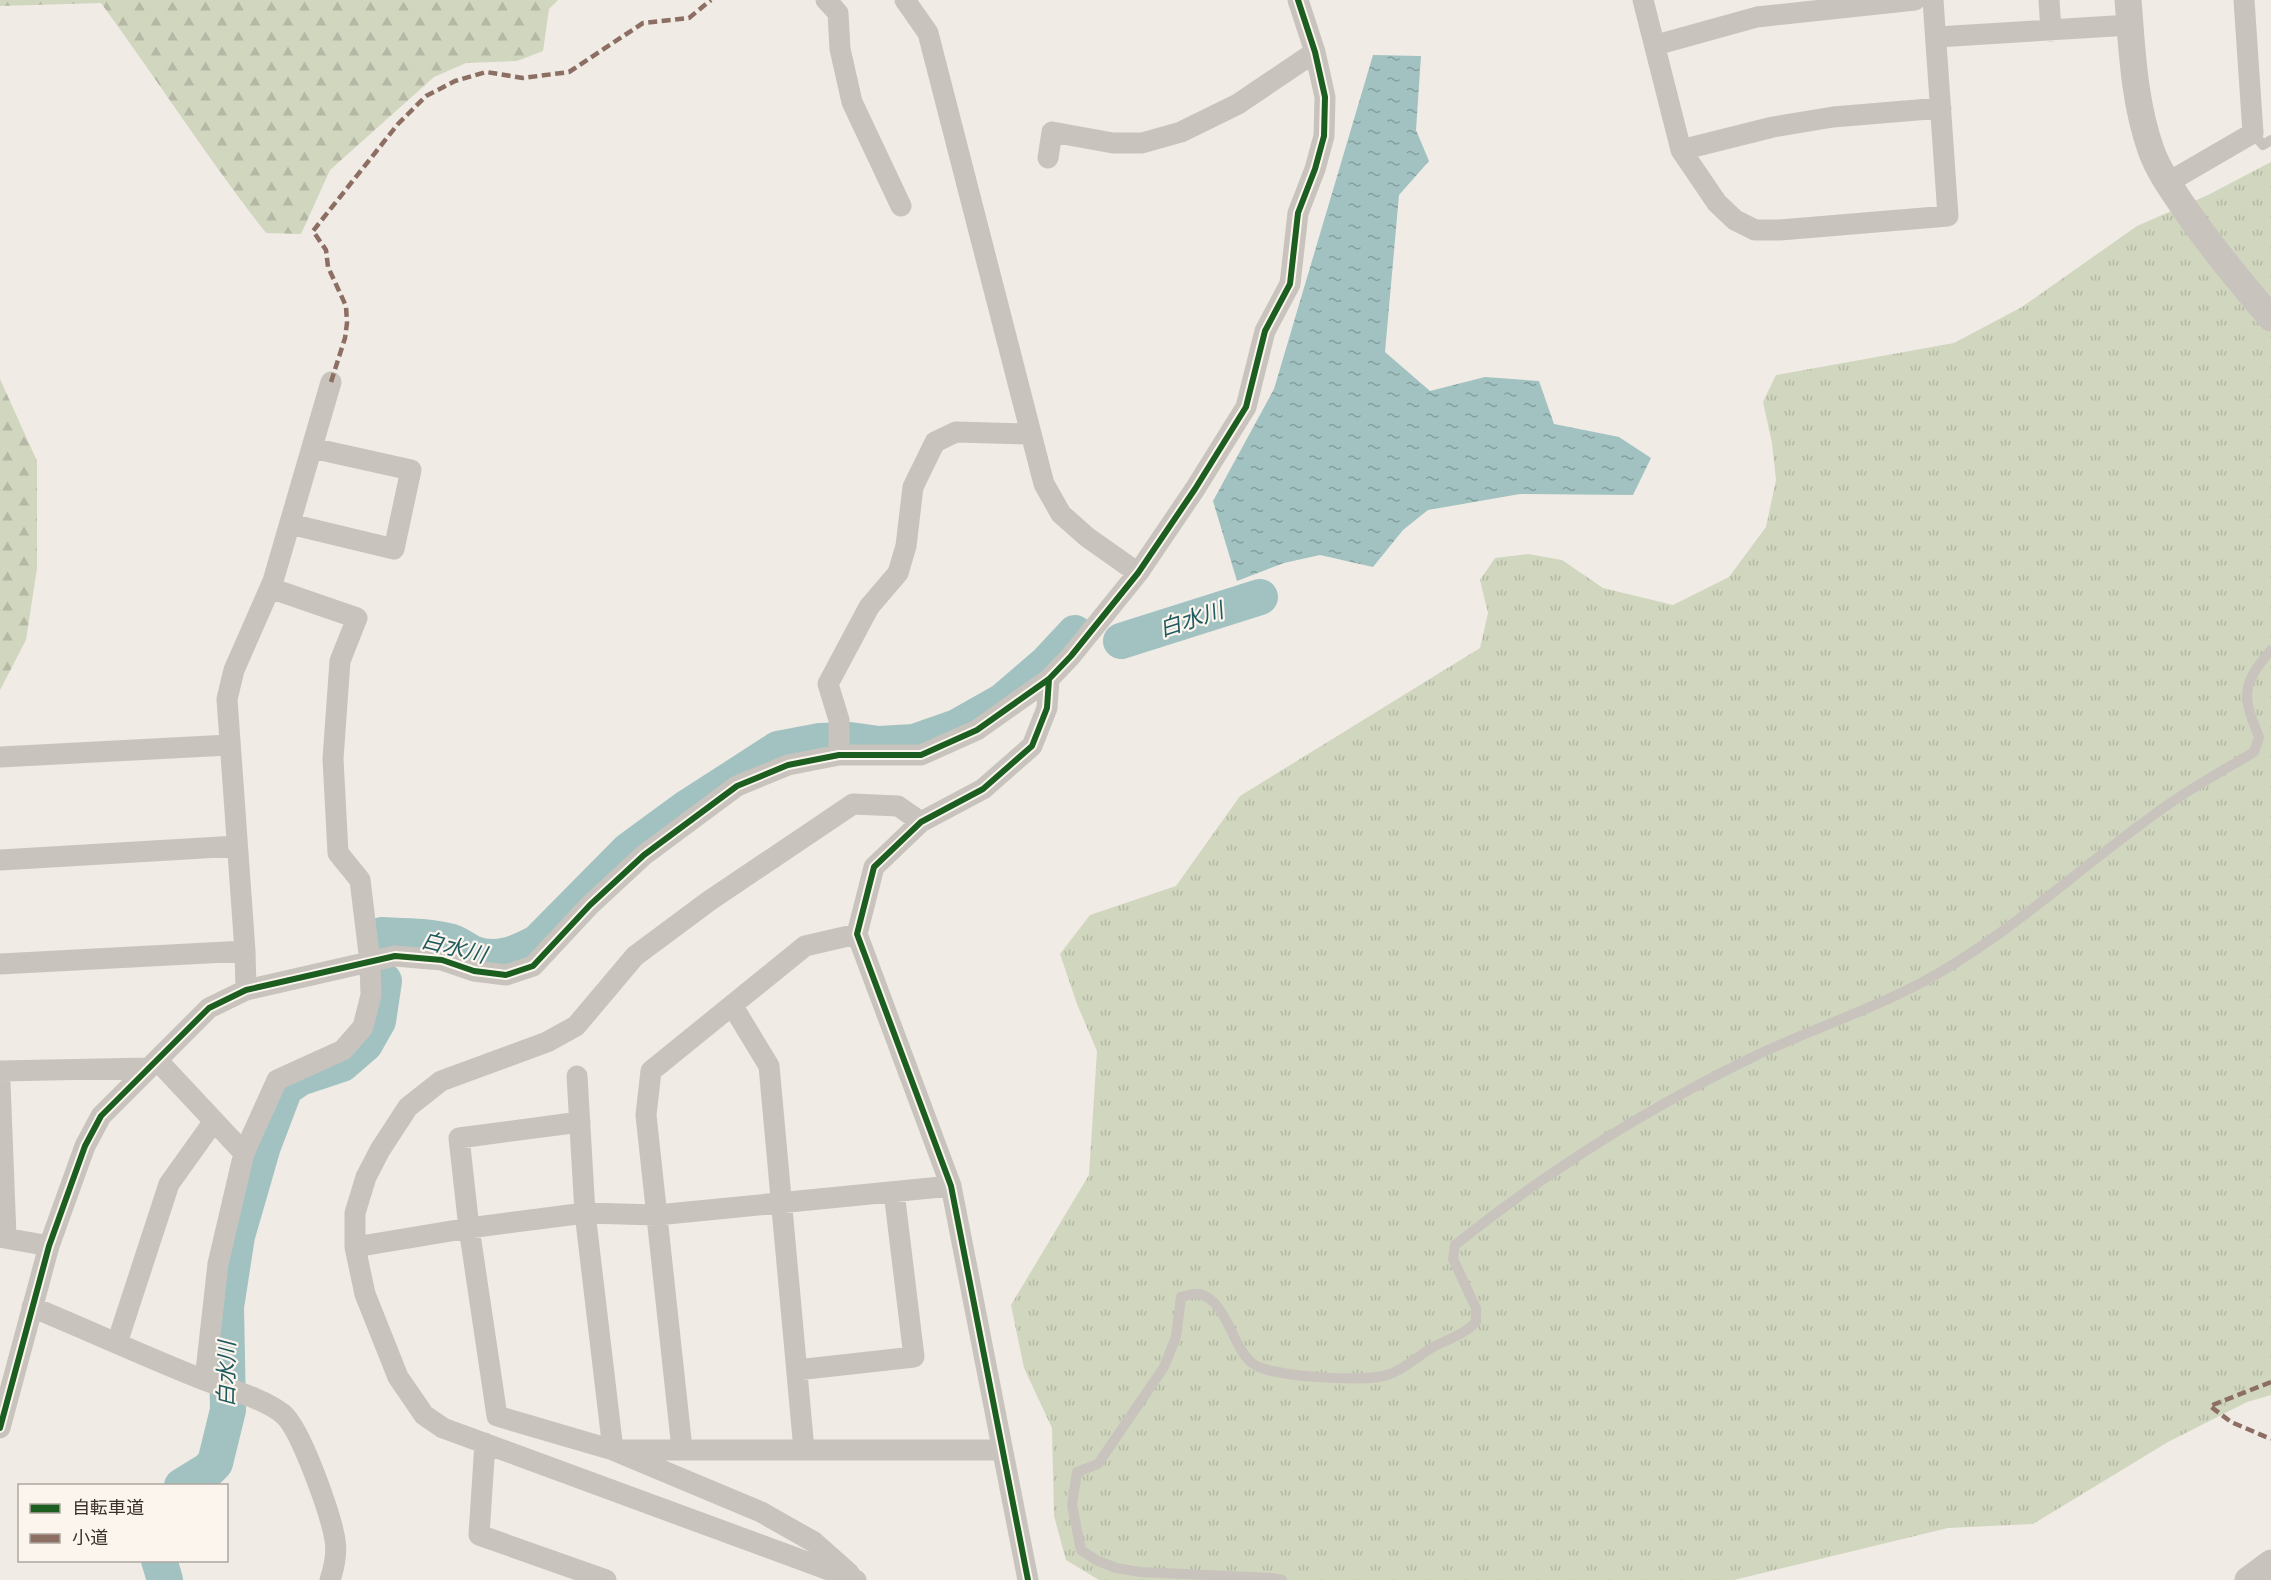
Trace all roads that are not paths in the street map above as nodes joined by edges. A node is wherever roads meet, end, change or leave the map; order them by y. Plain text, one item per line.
1 (826, 0) edge
2 (904, 0) edge
3 (1298, 0) edge
4 (1643, 0) edge
5 (1915, 0) edge
6 (1933, 0) edge
7 (2049, 0) edge
8 (2244, 0) edge
9 (2129, 13) edge
10 (2051, 31) junction
11 (1936, 37) junction
12 (1656, 45) junction
13 (1315, 52) junction
14 (1941, 108) junction
15 (2262, 136) edge
16 (1681, 150) junction
17 (1048, 158) dead end
18 (2167, 183) junction
19 (901, 207) dead end
20 (2271, 318) edge
21 (331, 382) dead end
22 (1030, 434) junction
23 (312, 448) junction
24 (290, 524) junction
25 (1138, 573) junction
26 (270, 588) junction
27 (2271, 650) edge
28 (1049, 679) junction
29 (229, 745) junction
30 (839, 755) junction
31 (0, 757) edge
32 (921, 822) junction
33 (237, 846) junction
34 (0, 860) edge
35 (857, 934) junction
36 (245, 951) junction
37 (370, 962) junction
38 (0, 964) edge
39 (246, 990) junction
40 (732, 1005) junction
41 (153, 1064) junction
42 (0, 1071) edge
43 (577, 1076) dead end
44 (0, 1083) edge
45 (214, 1120) junction
46 (580, 1122) junction
47 (244, 1152) junction
48 (951, 1186) junction
49 (894, 1192) junction
50 (781, 1203) junction
51 (585, 1213) junction
52 (657, 1215) junction
53 (469, 1228) junction
54 (3, 1237) edge
55 (49, 1245) junction
56 (355, 1247) junction
57 (32, 1307) junction
58 (117, 1343) junction
59 (797, 1370) junction
60 (205, 1380) junction
61 (0, 1428) edge
62 (485, 1443) junction
63 (682, 1449) junction
64 (613, 1450) junction
65 (804, 1450) junction
66 (1002, 1450) junction
67 (2271, 1563) edge
68 (807, 1571) edge
69 (330, 1580) edge
70 (606, 1580) edge
71 (856, 1580) edge
72 (1028, 1580) edge
73 (1282, 1580) edge
74 (2248, 1580) edge

1 - 19 street
2 - 22 street
3 - 13 street
4 - 12 street
5 - 12 street
6 - 11 street
7 - 10 street
8 - 15 street
9 - 10 street
9 - 18 street
10 - 11 street
11 - 14 street
12 - 16 street
13 - 17 street
13 - 25 street
14 - 16 street
14 - 16 street
15 - 18 street
18 - 20 street
21 - 23 street
22 - 25 street
22 - 30 street
23 - 24 street
23 - 24 street
24 - 26 street
25 - 28 street
26 - 29 street
26 - 37 street
27 - 73 lane
28 - 30 street
28 - 32 street
29 - 31 street
29 - 33 street
30 - 37 street
32 - 35 street
32 - 56 street
33 - 34 street
33 - 36 street
35 - 40 street
35 - 48 street
36 - 38 street
36 - 39 street
37 - 39 street
37 - 47 street
39 - 41 street
40 - 50 street
40 - 52 street
41 - 42 street
41 - 45 street
41 - 55 street
43 - 46 street
44 - 54 street
45 - 47 street
45 - 58 street
46 - 51 street
46 - 53 street
47 - 60 street
48 - 49 street
48 - 66 street
49 - 50 street
49 - 59 street
50 - 52 street
50 - 59 street
51 - 52 street
51 - 53 street
51 - 64 street
52 - 63 street
53 - 56 street
53 - 64 street
54 - 55 street
55 - 57 street
56 - 62 street
57 - 58 street
57 - 61 street
58 - 60 street
59 - 65 street
60 - 69 street
62 - 68 street
62 - 70 street
63 - 64 street
63 - 65 street
64 - 71 street
65 - 66 street
66 - 72 street
67 - 74 street
68 - 71 street

